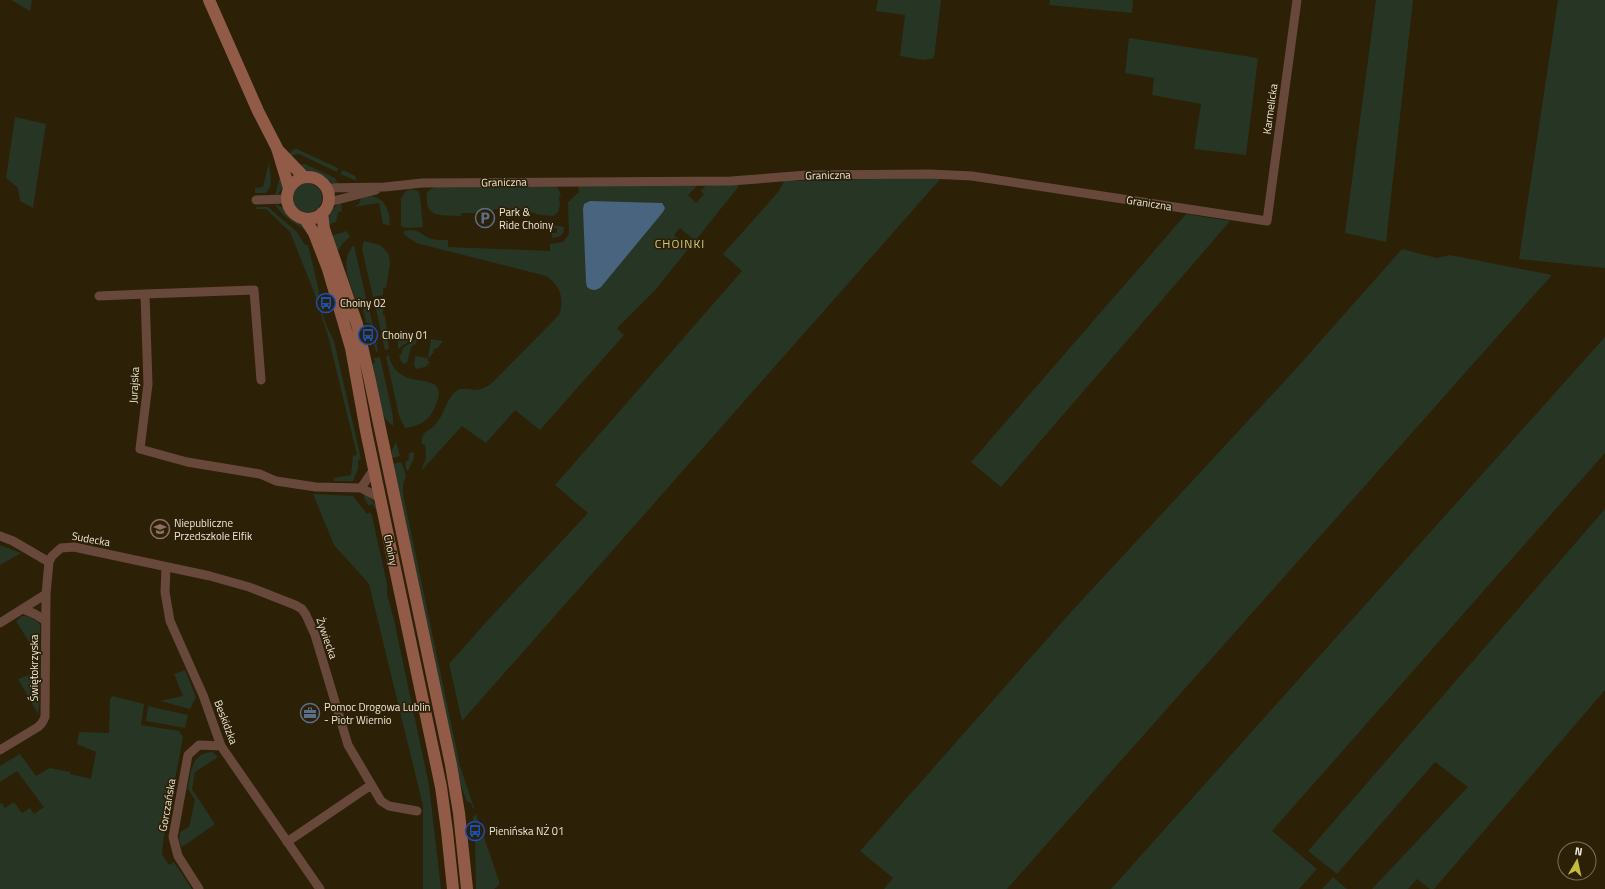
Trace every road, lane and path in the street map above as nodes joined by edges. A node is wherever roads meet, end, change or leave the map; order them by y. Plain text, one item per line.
1 (209, 0) edge
2 (1297, 0) edge
3 (277, 148) junction
4 (304, 177) junction
5 (385, 187) junction
6 (327, 188) junction
7 (288, 193) junction
8 (256, 200) dead end
9 (328, 202) junction
10 (322, 213) junction
11 (305, 219) junction
12 (1267, 221) joint
13 (145, 294) junction
14 (99, 296) dead end
15 (260, 380) dead end
16 (374, 469) junction
17 (361, 488) junction
18 (380, 498) junction
19 (0, 527) edge
20 (2, 537) edge
21 (120, 557) joint
22 (49, 562) junction
23 (166, 567) junction
24 (46, 594) junction
25 (23, 609) junction
26 (46, 620) junction
27 (0, 623) edge
28 (220, 746) junction
29 (0, 750) edge
30 (371, 784) junction
31 (417, 811) dead end
32 (287, 842) junction
33 (199, 889) edge
34 (320, 889) edge
35 (453, 889) edge
36 (467, 889) edge

1 - 3 street
2 - 12 street, Karmelicka
3 - 4 street
3 - 7 street
4 - 6 street
4 - 7 street
5 - 6 street, Graniczna
5 - 9 street, Graniczna
5 - 12 street, Graniczna
6 - 9 street
7 - 8 street
7 - 11 street
9 - 10 street
10 - 11 street
10 - 36 street, Choiny
11 - 16 street, Choiny
13 - 14 street
13 - 15 street
13 - 17 street, Jurajska
16 - 17 street
16 - 18 street, Choiny
17 - 18 street, Jurajska
18 - 35 street, Choiny
19 - 20 street
20 - 22 street
21 - 22 street, Sudecka
21 - 23 street, Żywiecka
22 - 24 street, Świętokrzyska
23 - 28 street, Beskidzka
23 - 30 street, Żywiecka
24 - 25 street
24 - 26 street, Świętokrzyska
25 - 26 street
25 - 27 street
26 - 29 street, Świętokrzyska
28 - 32 street, Beskidzka
28 - 33 street, Gorczańska
30 - 31 street, Żywiecka
30 - 32 street
32 - 34 street, Beskidzka

